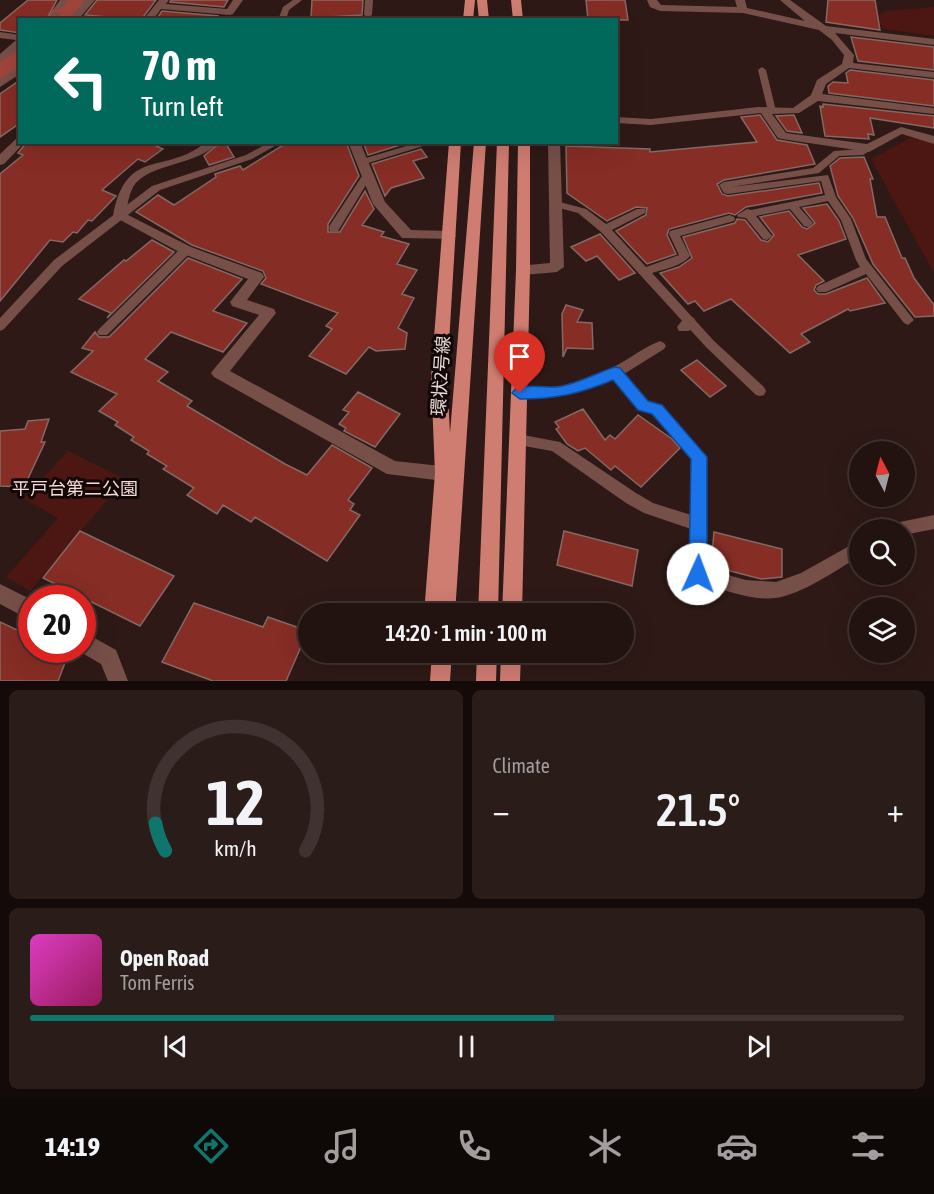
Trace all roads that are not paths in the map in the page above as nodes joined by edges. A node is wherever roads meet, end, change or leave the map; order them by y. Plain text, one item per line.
1 (90, 0) edge
2 (238, 0) edge
3 (298, 0) edge
4 (369, 0) edge
5 (470, 0) edge
6 (482, 0) edge
7 (490, 0) edge
8 (509, 0) edge
9 (516, 0) edge
10 (526, 0) edge
11 (652, 0) edge
12 (785, 0) edge
13 (161, 3) edge
14 (742, 5) edge
15 (368, 15) dead end
16 (74, 18) edge
17 (149, 18) edge
18 (283, 18) edge
19 (468, 18) edge
20 (486, 18) edge
21 (486, 18) edge
22 (508, 18) edge
23 (518, 18) edge
24 (526, 18) edge
25 (826, 28) junction
26 (0, 35) edge
27 (18, 40) edge
28 (18, 42) edge
29 (934, 42) edge
30 (0, 59) edge
31 (847, 65) junction
32 (18, 70) edge
33 (762, 70) dead end
34 (934, 75) edge
35 (0, 84) edge
36 (816, 97) junction
37 (903, 108) junction
38 (768, 110) junction
39 (934, 111) edge
40 (618, 120) edge
41 (908, 132) junction
42 (934, 140) edge
43 (18, 144) edge
44 (211, 144) edge
45 (274, 144) edge
46 (355, 144) edge
47 (425, 144) edge
48 (455, 144) edge
49 (480, 144) edge
50 (503, 144) edge
51 (524, 144) edge
52 (554, 144) edge
53 (869, 148) junction
54 (0, 161) edge
55 (362, 162) junction
56 (367, 175) junction
57 (831, 197) junction
58 (556, 204) junction
59 (791, 204) junction
60 (641, 211) dead end
61 (119, 216) junction
62 (730, 219) dead end
63 (808, 224) dead end
64 (334, 228) dead end
65 (605, 229) junction
66 (767, 236) dead end
67 (448, 237) junction
68 (186, 250) junction
69 (866, 269) junction
70 (523, 270) junction
71 (643, 272) junction
72 (822, 289) dead end
73 (908, 320) dead end
74 (0, 326) edge
75 (103, 332) dead end
76 (660, 346) dead end
77 (615, 372) junction
78 (760, 391) dead end
79 (520, 393) junction
80 (518, 440) junction
81 (444, 473) junction
82 (934, 522) edge
83 (697, 524) junction
84 (915, 526) edge
85 (849, 553) edge
86 (0, 594) edge
87 (435, 603) edge
88 (446, 603) edge
89 (488, 603) edge
90 (512, 603) edge
91 (18, 604) edge
92 (96, 649) edge
93 (430, 663) edge
94 (441, 663) edge
95 (487, 663) edge
96 (511, 663) edge
97 (118, 681) edge
98 (429, 681) edge
99 (440, 681) edge
100 (486, 681) edge
101 (510, 681) edge

1 - 16 street
2 - 13 street
3 - 18 lane
4 - 15 lane
5 - 19 main road
6 - 20 main road
7 - 21 main road
8 - 22 main road
9 - 23 main road
10 - 24 main road
11 - 14 street
12 - 25 street
13 - 17 street
14 - 25 street
25 - 29 street
25 - 31 street
26 - 27 street
28 - 30 street
31 - 34 street
31 - 36 street
32 - 35 street
33 - 38 lane
36 - 37 street
36 - 38 street
37 - 39 street
37 - 41 street
38 - 40 street
38 - 53 street
41 - 42 street
41 - 53 street
43 - 54 street
44 - 61 street
45 - 61 lane
46 - 55 street
47 - 55 lane
48 - 67 main road
49 - 88 main road, 環状2号線
50 - 89 main road
51 - 70 main road
52 - 58 street
53 - 57 lane
55 - 56 street
56 - 64 lane
56 - 67 street
57 - 59 lane
57 - 69 lane
58 - 65 lane
58 - 70 street
59 - 63 lane
59 - 66 lane
60 - 65 lane
61 - 68 street
61 - 74 lane
62 - 71 lane
65 - 71 lane
67 - 81 main road
68 - 75 lane
68 - 81 street
69 - 72 lane
69 - 73 lane
70 - 79 main road
71 - 78 lane
76 - 77 lane
77 - 79 lane
77 - 83 lane
79 - 80 main road
80 - 83 lane
80 - 90 main road
81 - 87 main road
82 - 84 lane
83 - 85 lane
86 - 91 street
92 - 97 street
93 - 98 main road
94 - 99 main road
95 - 100 main road
96 - 101 main road

